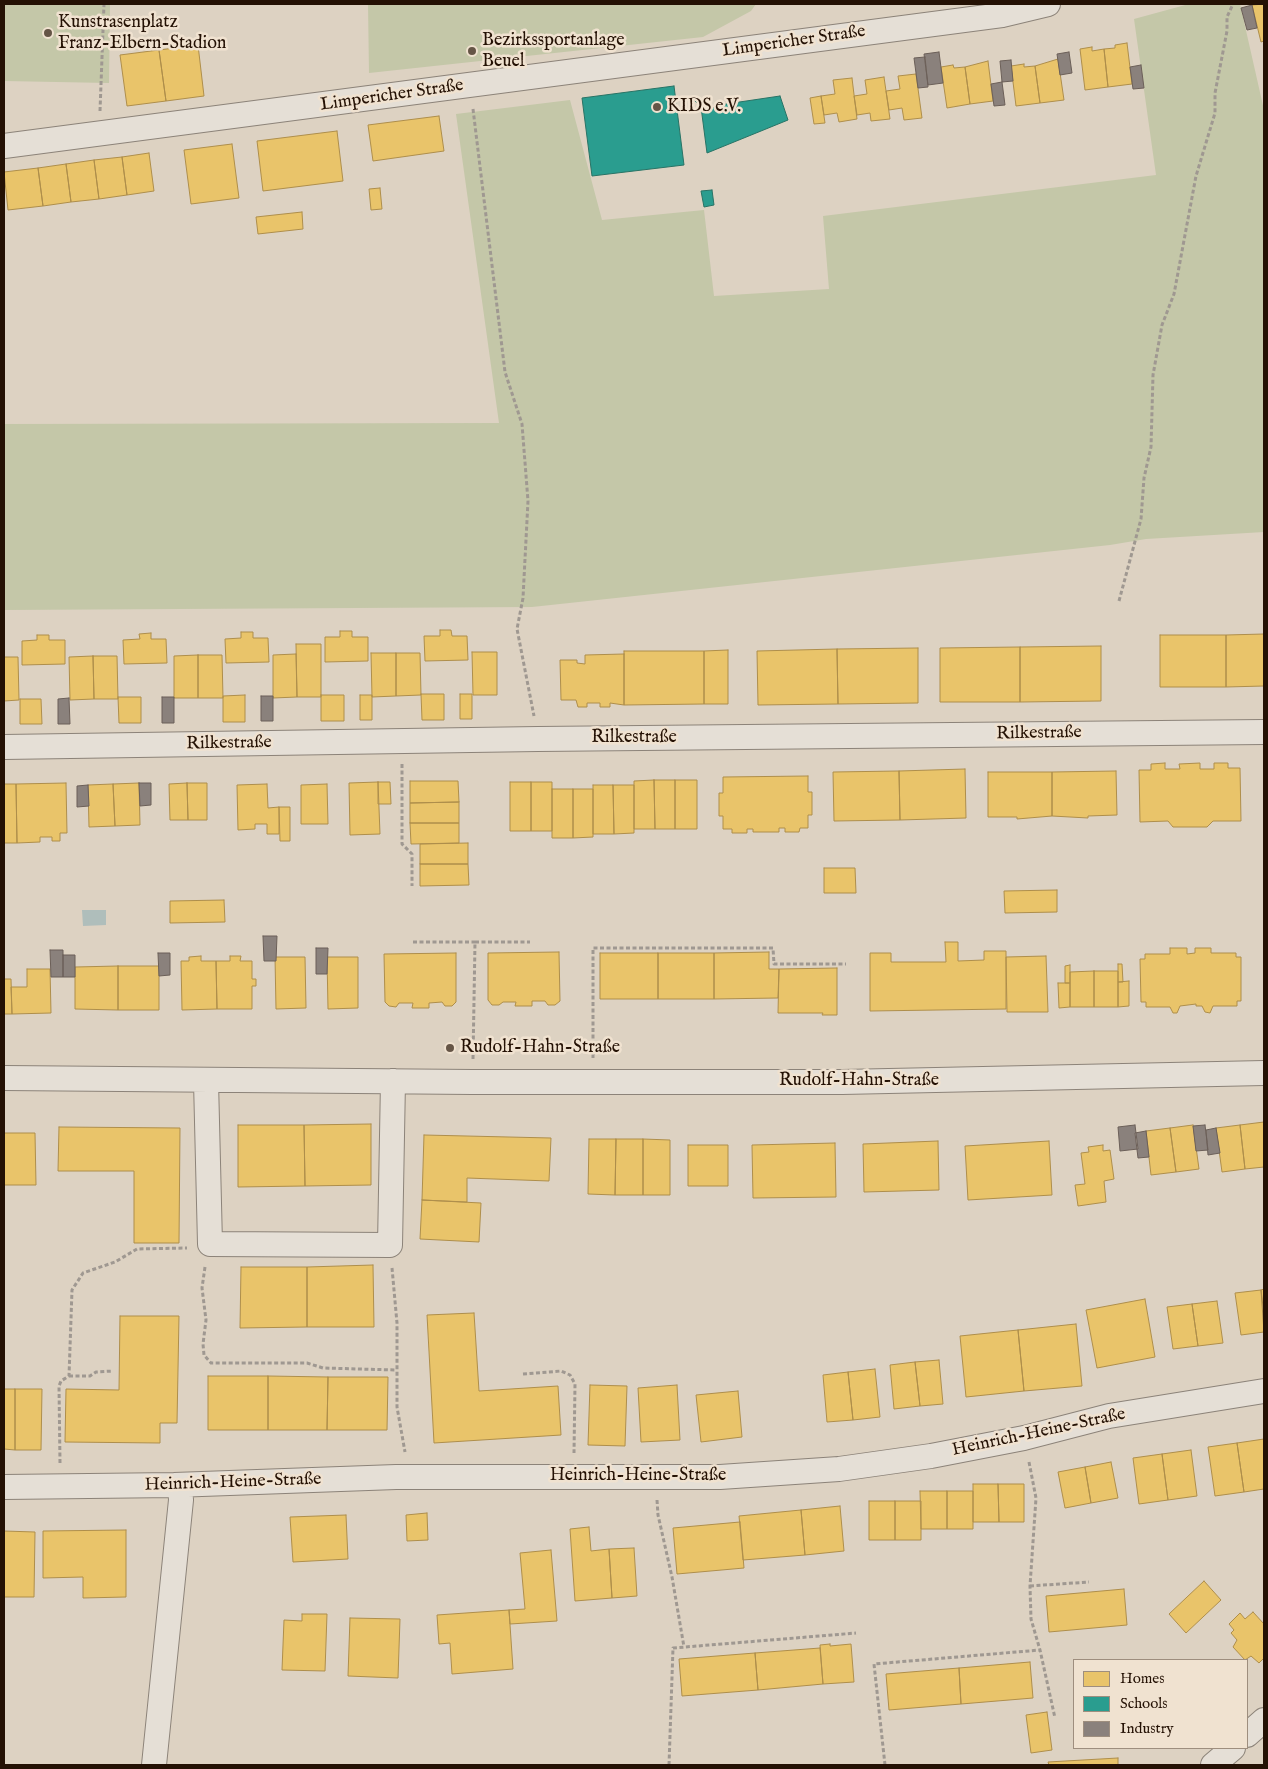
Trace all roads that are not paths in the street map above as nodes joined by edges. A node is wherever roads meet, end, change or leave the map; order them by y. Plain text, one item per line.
1 (1048, 4) edge
2 (4, 146) edge
3 (1264, 732) edge
4 (4, 747) edge
5 (1264, 1073) edge
6 (4, 1078) edge
7 (206, 1081) junction
8 (393, 1081) junction
9 (1264, 1391) edge
10 (180, 1485) junction
11 (4, 1487) edge
12 (1264, 1720) edge
13 (1248, 1734) edge
14 (1232, 1749) edge
15 (154, 1765) edge
16 (1213, 1765) edge

1 - 2 street, Limpericher Straße
3 - 4 street, Rilkestraße
5 - 8 street, Rudolf-Hahn-Straße
6 - 7 street, Rudolf-Hahn-Straße
7 - 8 street, Rudolf-Hahn-Straße
7 - 8 street
9 - 10 street, Heinrich-Heine-Straße
10 - 11 street, Heinrich-Heine-Straße
10 - 15 street
12 - 13 street
14 - 16 street

